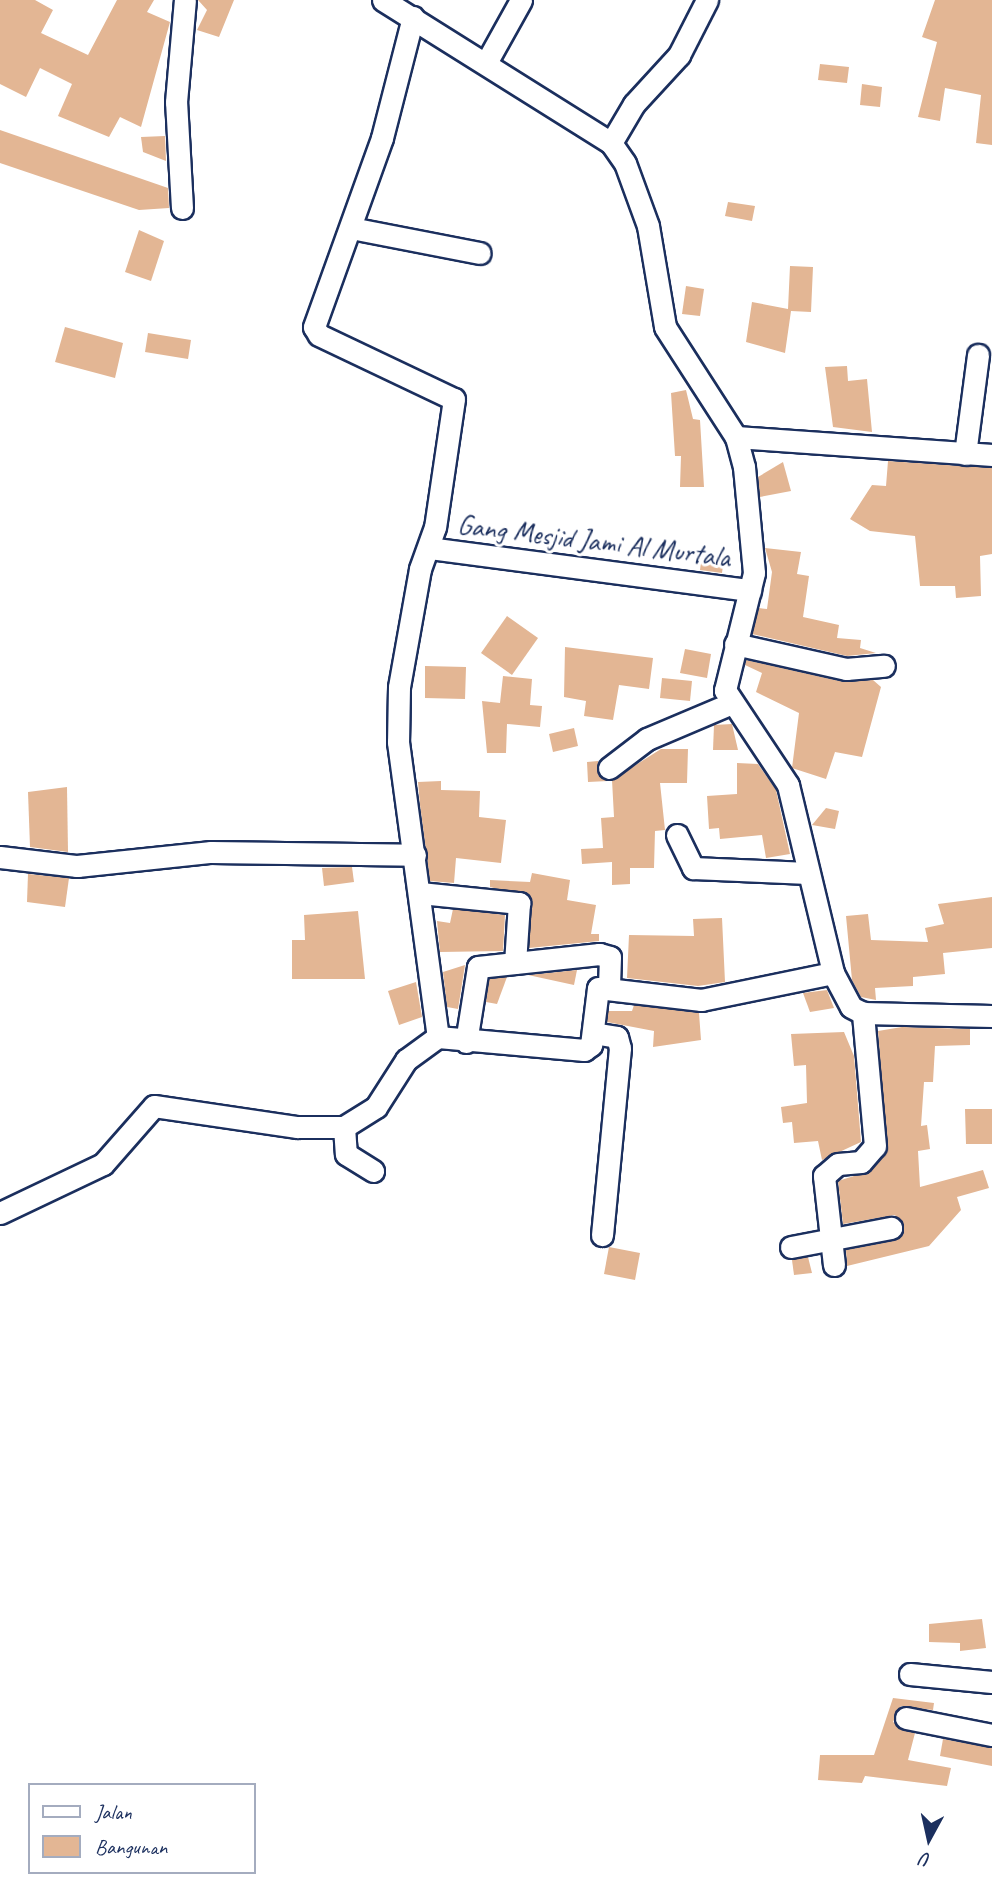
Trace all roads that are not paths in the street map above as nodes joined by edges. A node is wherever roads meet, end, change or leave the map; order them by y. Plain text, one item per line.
1 (185, 0) edge
2 (521, 0) edge
3 (706, 0) edge
4 (389, 1) edge
5 (413, 17) junction
6 (486, 63) junction
7 (611, 143) junction
8 (182, 208) dead end
9 (351, 228) junction
10 (480, 253) dead end
11 (978, 355) dead end
12 (736, 437) junction
13 (965, 454) junction
14 (992, 456) edge
15 (429, 548) junction
16 (750, 590) junction
17 (735, 644) junction
18 (884, 666) dead end
19 (732, 703) junction
20 (610, 768) dead end
21 (677, 835) dead end
22 (415, 855) junction
23 (0, 857) edge
24 (808, 873) junction
25 (420, 893) junction
26 (515, 963) junction
27 (833, 973) junction
28 (609, 987) junction
29 (863, 1013) junction
30 (992, 1016) edge
31 (593, 1033) junction
32 (438, 1037) junction
33 (467, 1042) junction
34 (344, 1127) junction
35 (373, 1171) dead end
36 (0, 1213) edge
37 (891, 1228) dead end
38 (602, 1235) dead end
39 (829, 1236) junction
40 (791, 1247) dead end
41 (834, 1265) dead end
42 (909, 1674) dead end
43 (992, 1682) edge
44 (906, 1718) dead end
45 (992, 1735) edge

1 - 8 street
2 - 6 street
3 - 7 street
4 - 5 street
5 - 6 street
5 - 9 street
6 - 7 street
7 - 12 street
9 - 10 street
9 - 15 street
11 - 13 street
12 - 13 street
12 - 16 street
13 - 14 street
15 - 16 street, Gang Mesjid Jami Al Murtala
15 - 22 street
16 - 17 street
17 - 18 street
17 - 19 street
19 - 20 street
19 - 24 street
21 - 24 street
22 - 23 street
22 - 25 street
24 - 27 street
25 - 26 street
25 - 32 street
26 - 28 street
26 - 33 street
27 - 28 street
27 - 29 street
28 - 31 street
29 - 30 street
29 - 39 street
31 - 33 street
31 - 38 street
32 - 33 street
32 - 34 street
34 - 35 street
34 - 36 street
37 - 39 street
39 - 40 street
39 - 41 street
42 - 43 street
44 - 45 street

